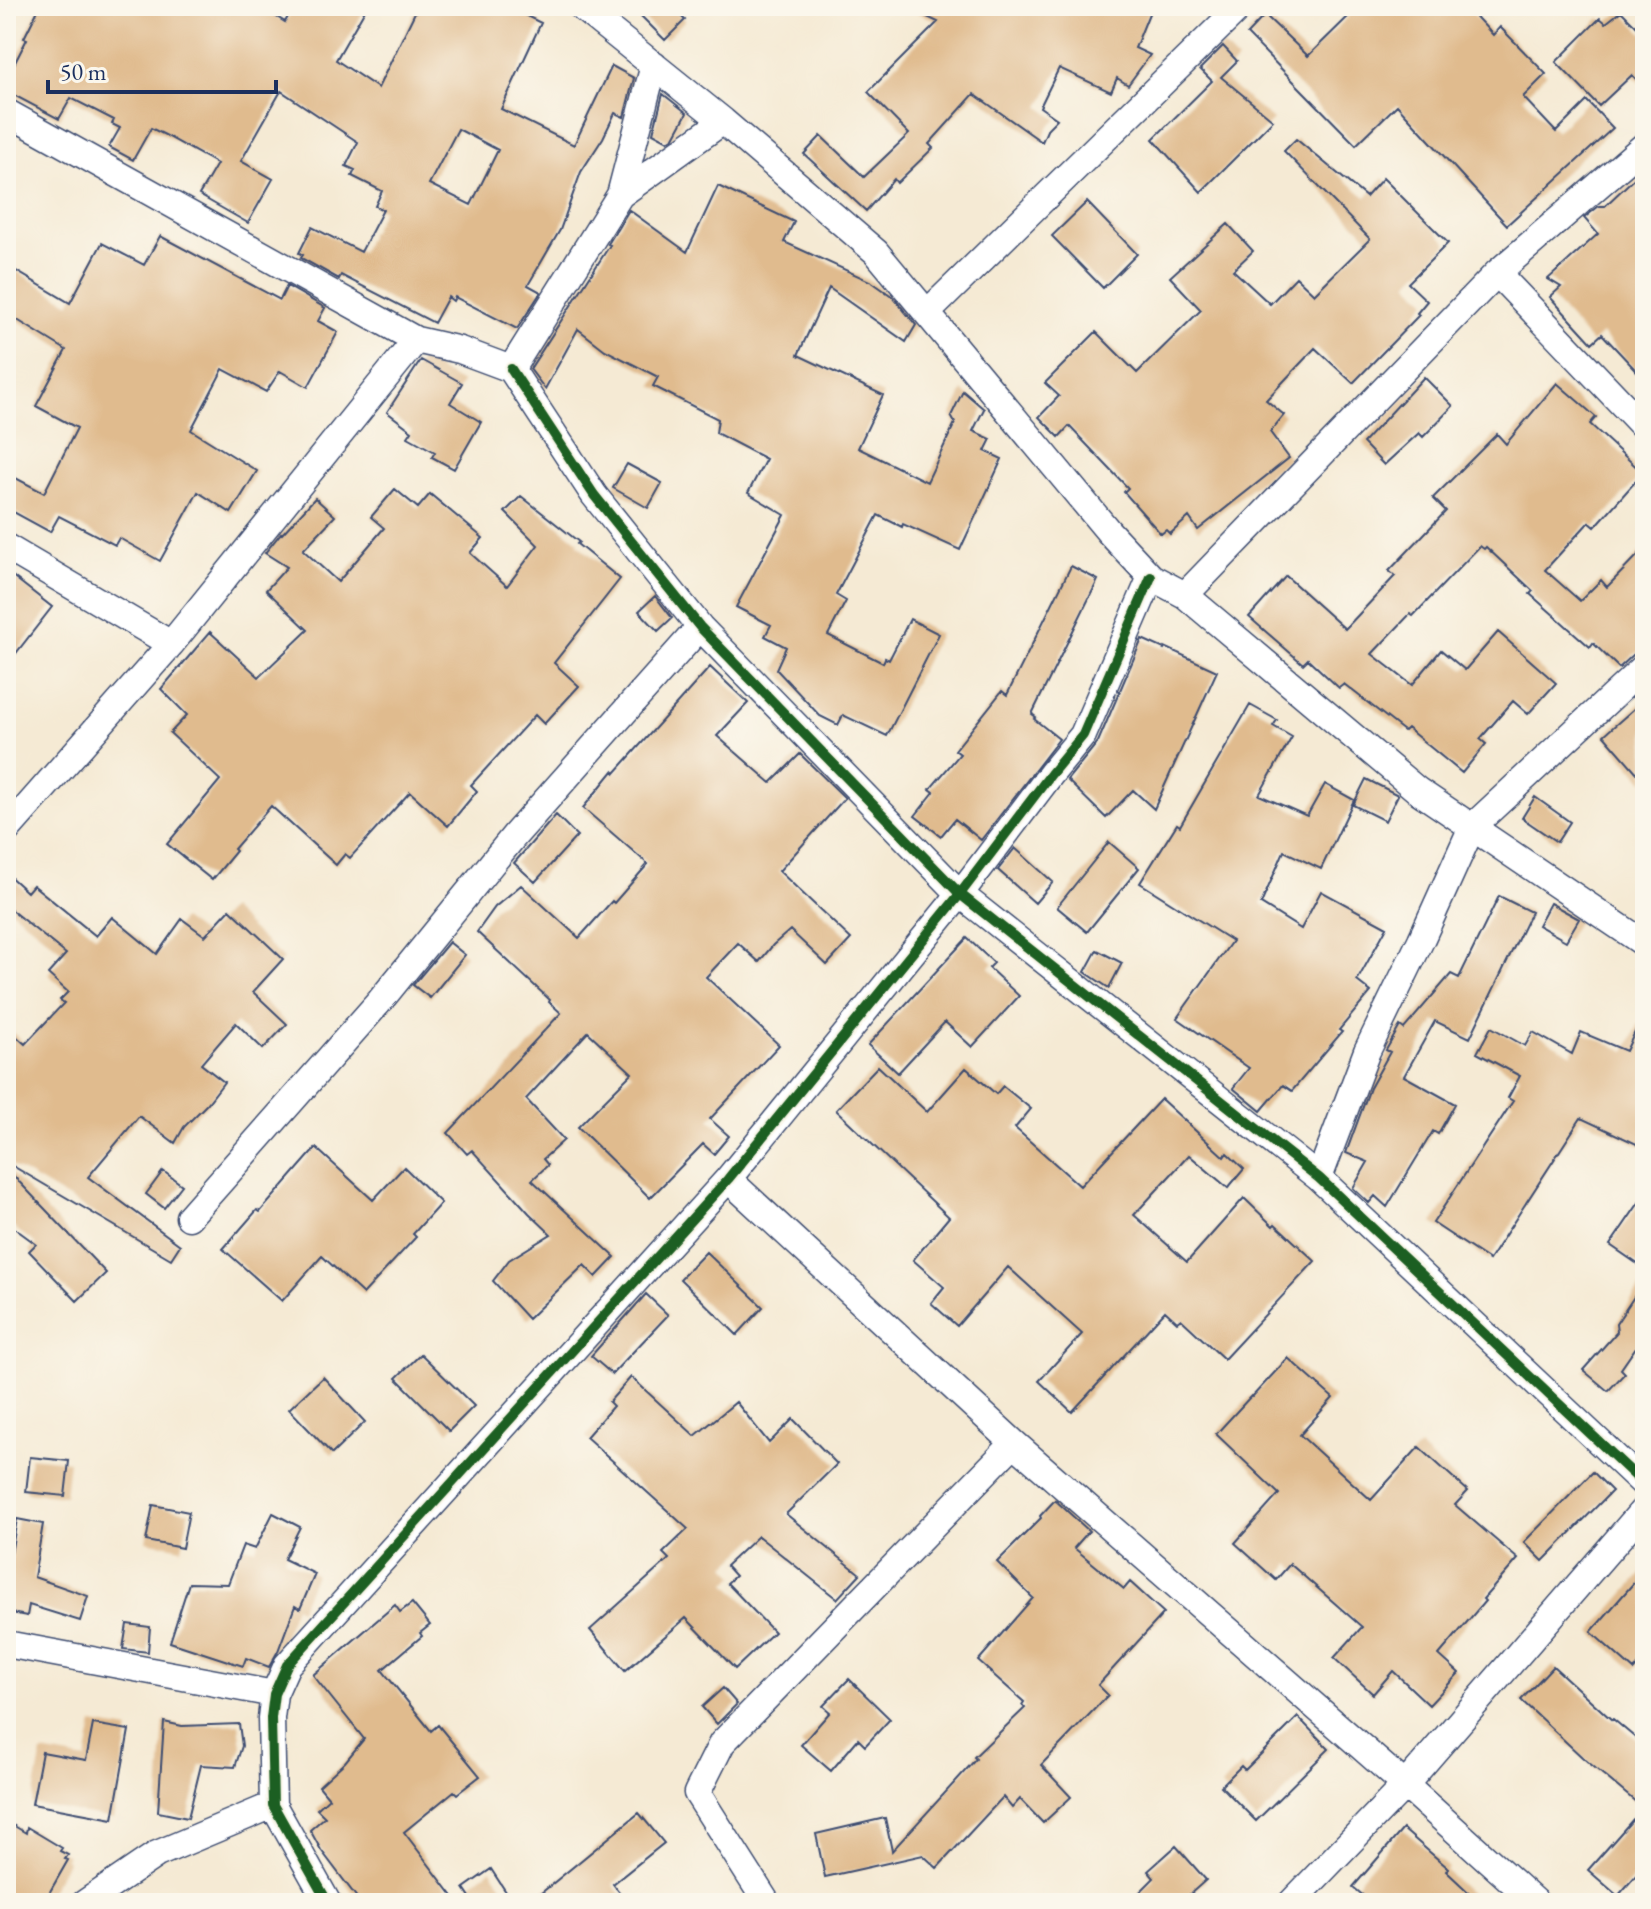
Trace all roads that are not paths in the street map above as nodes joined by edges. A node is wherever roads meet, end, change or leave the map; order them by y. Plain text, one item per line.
1 (580, 6) edge
2 (1241, 6) edge
3 (654, 65) junction
4 (6, 112) edge
5 (723, 121) junction
6 (1645, 145) edge
7 (620, 195) junction
8 (1497, 273) junction
9 (927, 313) junction
10 (416, 340) junction
11 (511, 369) junction
12 (1645, 428) edge
13 (6, 547) edge
14 (1151, 577) junction
15 (1185, 595) junction
16 (700, 627) junction
17 (171, 644) junction
18 (1645, 666) edge
19 (1472, 827) junction
20 (6, 831) edge
21 (960, 894) junction
22 (1645, 944) edge
23 (1319, 1178) junction
24 (728, 1179) junction
25 (189, 1217) dead end
26 (1014, 1443) junction
27 (1645, 1485) edge
28 (1645, 1508) edge
29 (6, 1644) edge
30 (274, 1694) junction
31 (1405, 1785) junction
32 (273, 1805) junction
33 (85, 1903) edge
34 (328, 1903) edge
35 (767, 1903) edge
36 (1291, 1903) edge
37 (1536, 1903) edge

1 - 3 street
2 - 9 street
3 - 5 street
3 - 7 street
4 - 10 street
5 - 7 street
5 - 9 street
6 - 8 street
7 - 11 street
8 - 12 street
8 - 15 street
9 - 14 street
10 - 11 street
10 - 17 street
11 - 16 street
13 - 17 street
14 - 15 street
14 - 21 street
15 - 19 street
16 - 21 street
16 - 25 street
17 - 20 street
18 - 19 street
19 - 22 street
19 - 23 street
21 - 23 street
21 - 24 street
23 - 27 street
24 - 26 street
24 - 30 street
26 - 31 street
26 - 35 street
28 - 31 street
29 - 30 street
30 - 32 street
31 - 36 street
31 - 37 street
32 - 33 street
32 - 34 street

